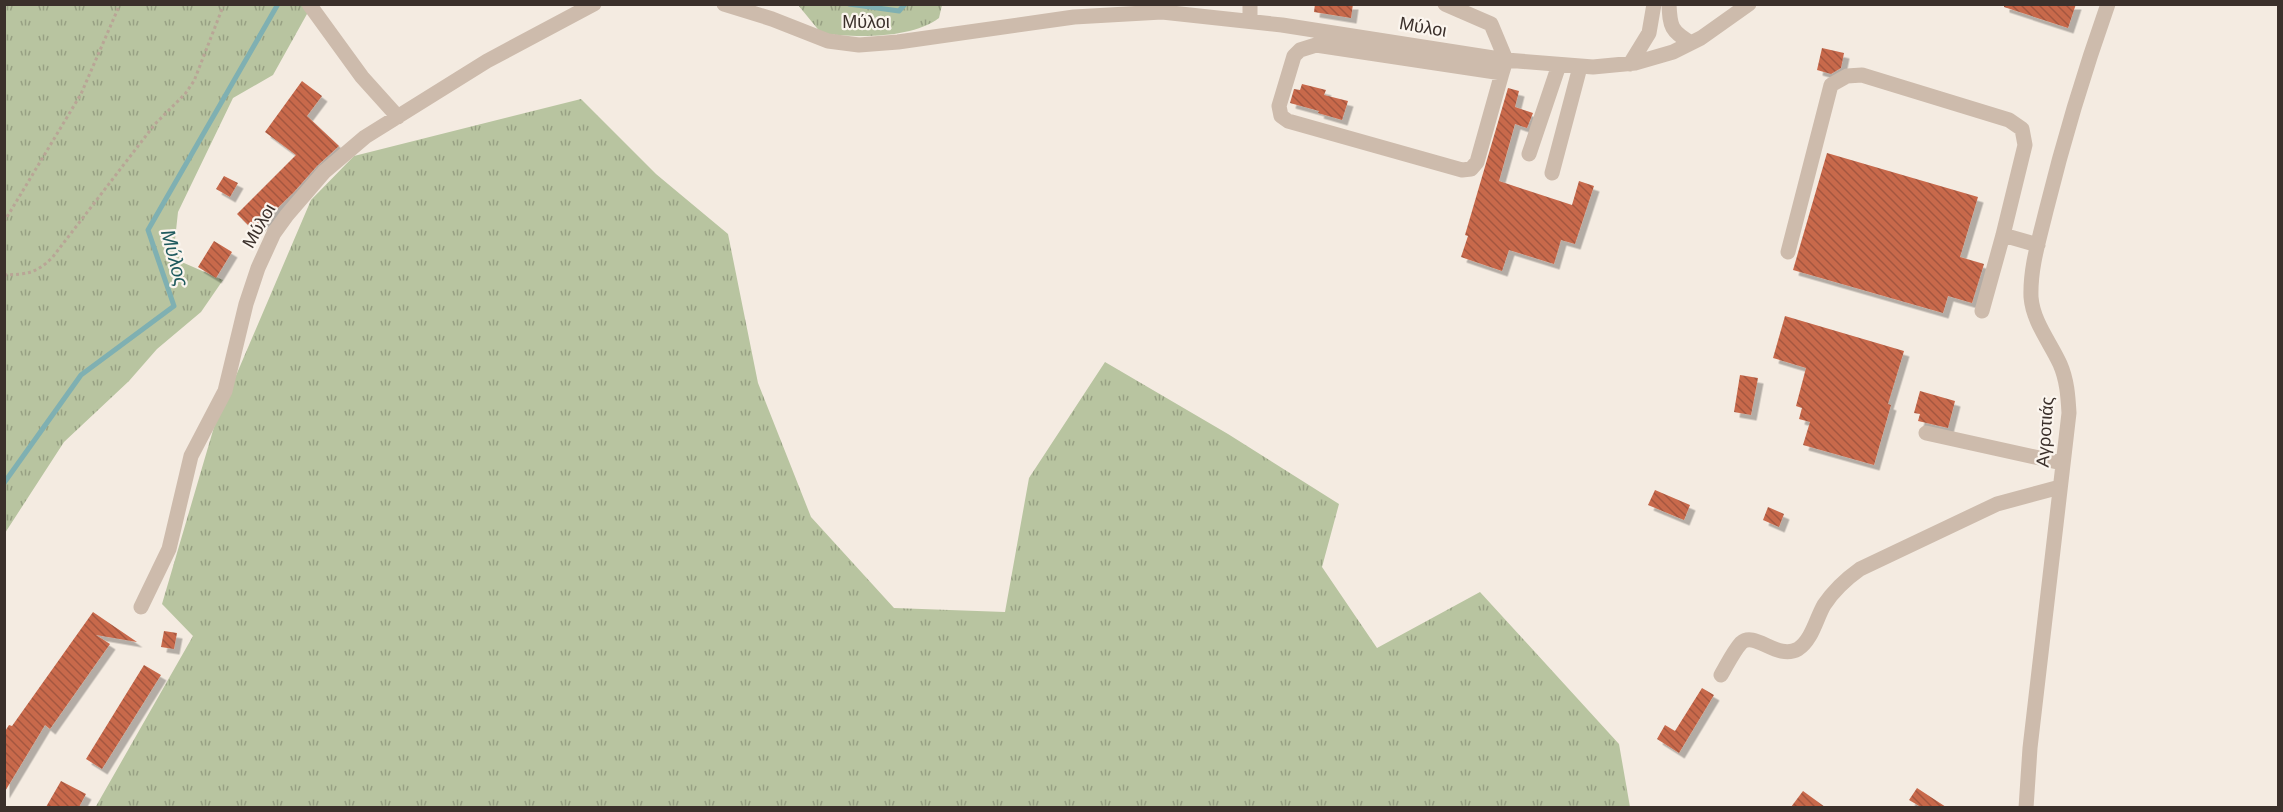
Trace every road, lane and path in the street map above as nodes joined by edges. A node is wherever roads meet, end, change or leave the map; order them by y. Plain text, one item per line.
1 (120, 4) edge
2 (224, 4) edge
3 (309, 4) edge
4 (594, 4) edge
5 (724, 4) edge
6 (1251, 4) edge
7 (1445, 4) edge
8 (1654, 4) edge
9 (1669, 4) edge
10 (1749, 4) edge
11 (2108, 4) edge
12 (1250, 21) junction
13 (1691, 43) junction
14 (1630, 64) junction
15 (1559, 65) junction
16 (1504, 66) junction
17 (1580, 67) junction
18 (398, 117) junction
19 (1529, 154) dead end
20 (1552, 173) dead end
21 (4, 222) edge
22 (2003, 235) junction
23 (2038, 245) junction
24 (1788, 252) dead end
25 (4, 276) edge
26 (1982, 310) dead end
27 (1926, 433) dead end
28 (2062, 463) junction
29 (2060, 487) junction
30 (141, 607) dead end
31 (1721, 675) dead end
32 (2026, 807) edge

1 - 21 path
2 - 25 path
3 - 18 street
4 - 18 street, Μύλοι
5 - 12 street, Μύλοι
6 - 12 street
7 - 16 street
8 - 14 street
9 - 13 street
10 - 13 street, Μύλοι
11 - 23 street, Αγροτιάς
12 - 16 street, Μύλοι
13 - 14 street, Μύλοι
14 - 17 street, Μύλοι
15 - 16 street, Μύλοι
15 - 17 street, Μύλοι
15 - 19 street
16 - 16 street
17 - 20 street
18 - 30 street, Μύλοι
22 - 23 street
22 - 24 street
22 - 26 street
23 - 28 street, Αγροτιάς
27 - 28 street
28 - 29 street, Αγροτιάς
29 - 31 street
29 - 32 street, Αγροτιάς

